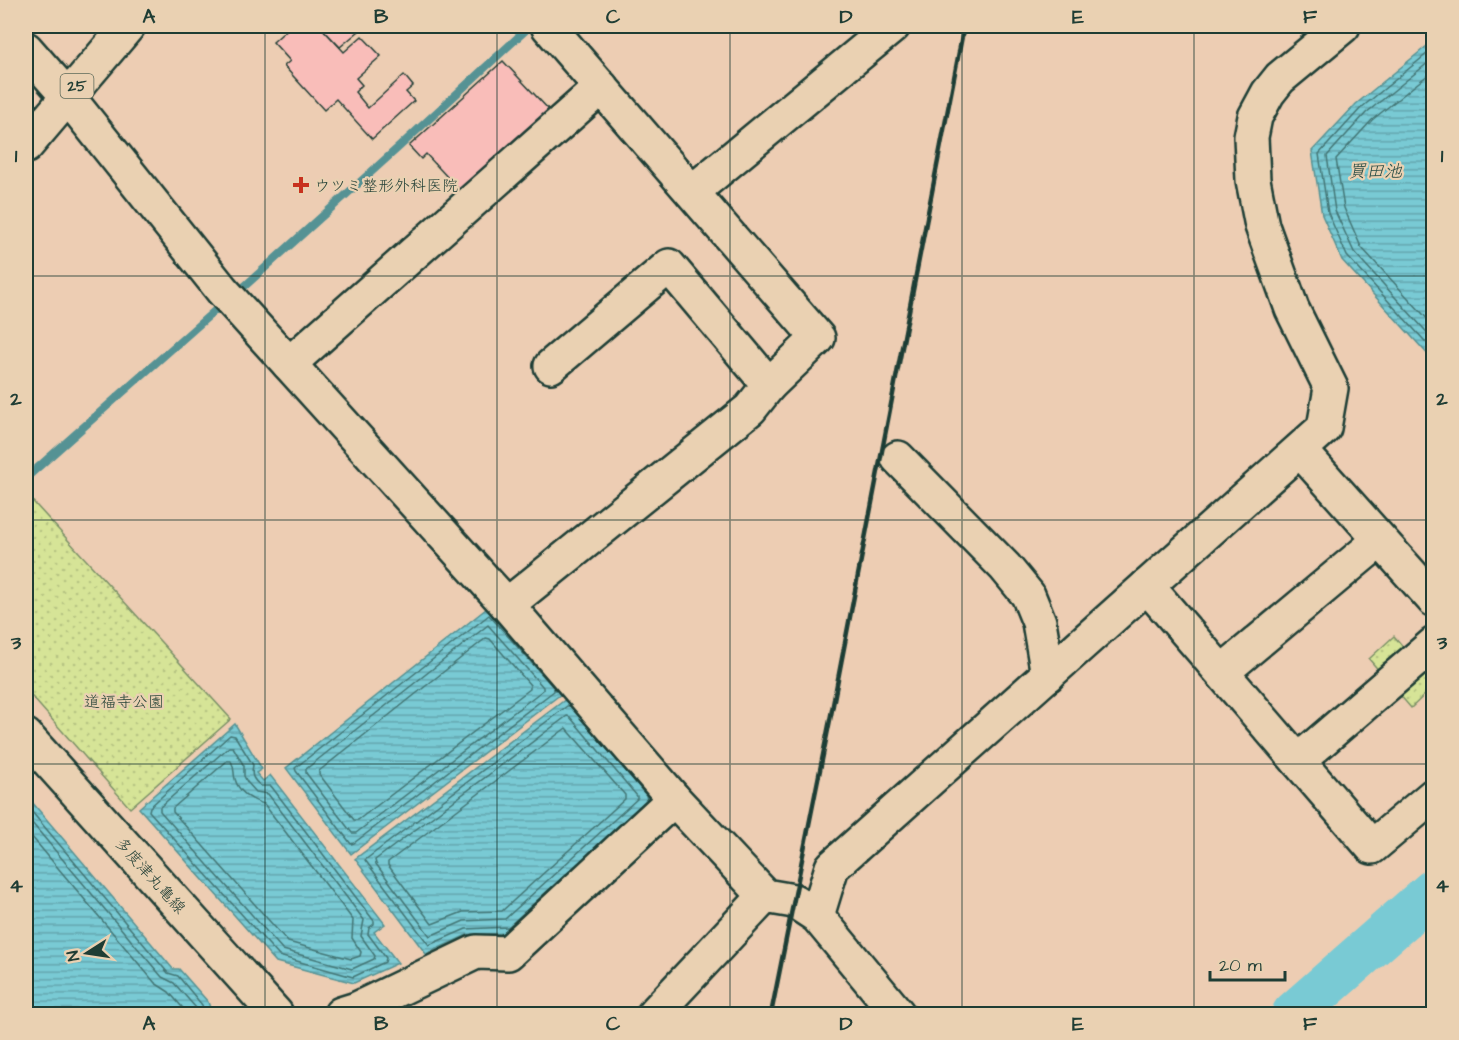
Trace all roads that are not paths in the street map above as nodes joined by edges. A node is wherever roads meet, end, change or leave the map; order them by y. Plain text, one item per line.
1 (128, 26) edge
2 (548, 26) edge
3 (893, 26) edge
4 (1343, 26) edge
5 (26, 49) edge
6 (601, 87) junction
7 (68, 98) junction
8 (26, 147) edge
9 (692, 192) junction
10 (560, 346) dead end
11 (289, 364) junction
12 (770, 385) junction
13 (1300, 450) junction
14 (898, 458) dead end
15 (1380, 540) junction
16 (1147, 586) junction
17 (1434, 600) edge
18 (507, 605) junction
19 (1434, 644) edge
20 (1222, 672) junction
21 (1048, 675) junction
22 (26, 736) edge
23 (1298, 761) junction
24 (1434, 795) edge
25 (674, 799) junction
26 (765, 896) junction
27 (817, 916) junction
28 (276, 1014) edge
29 (341, 1014) edge
30 (654, 1014) edge
31 (898, 1014) edge

1 - 7 street, 25
2 - 6 street
3 - 9 street
4 - 13 street
5 - 7 street
6 - 9 street
6 - 11 street
7 - 8 street, 25
7 - 11 street
9 - 12 street
10 - 12 street
11 - 18 street
12 - 18 street
13 - 15 street
13 - 16 street
14 - 21 street
15 - 17 street
15 - 20 street
16 - 20 street
16 - 21 street
18 - 25 street
19 - 23 street
20 - 23 street
21 - 27 street
22 - 28 street, 多度津丸亀線
23 - 24 street
25 - 26 street
25 - 29 street
26 - 27 street
26 - 30 street
27 - 31 street

